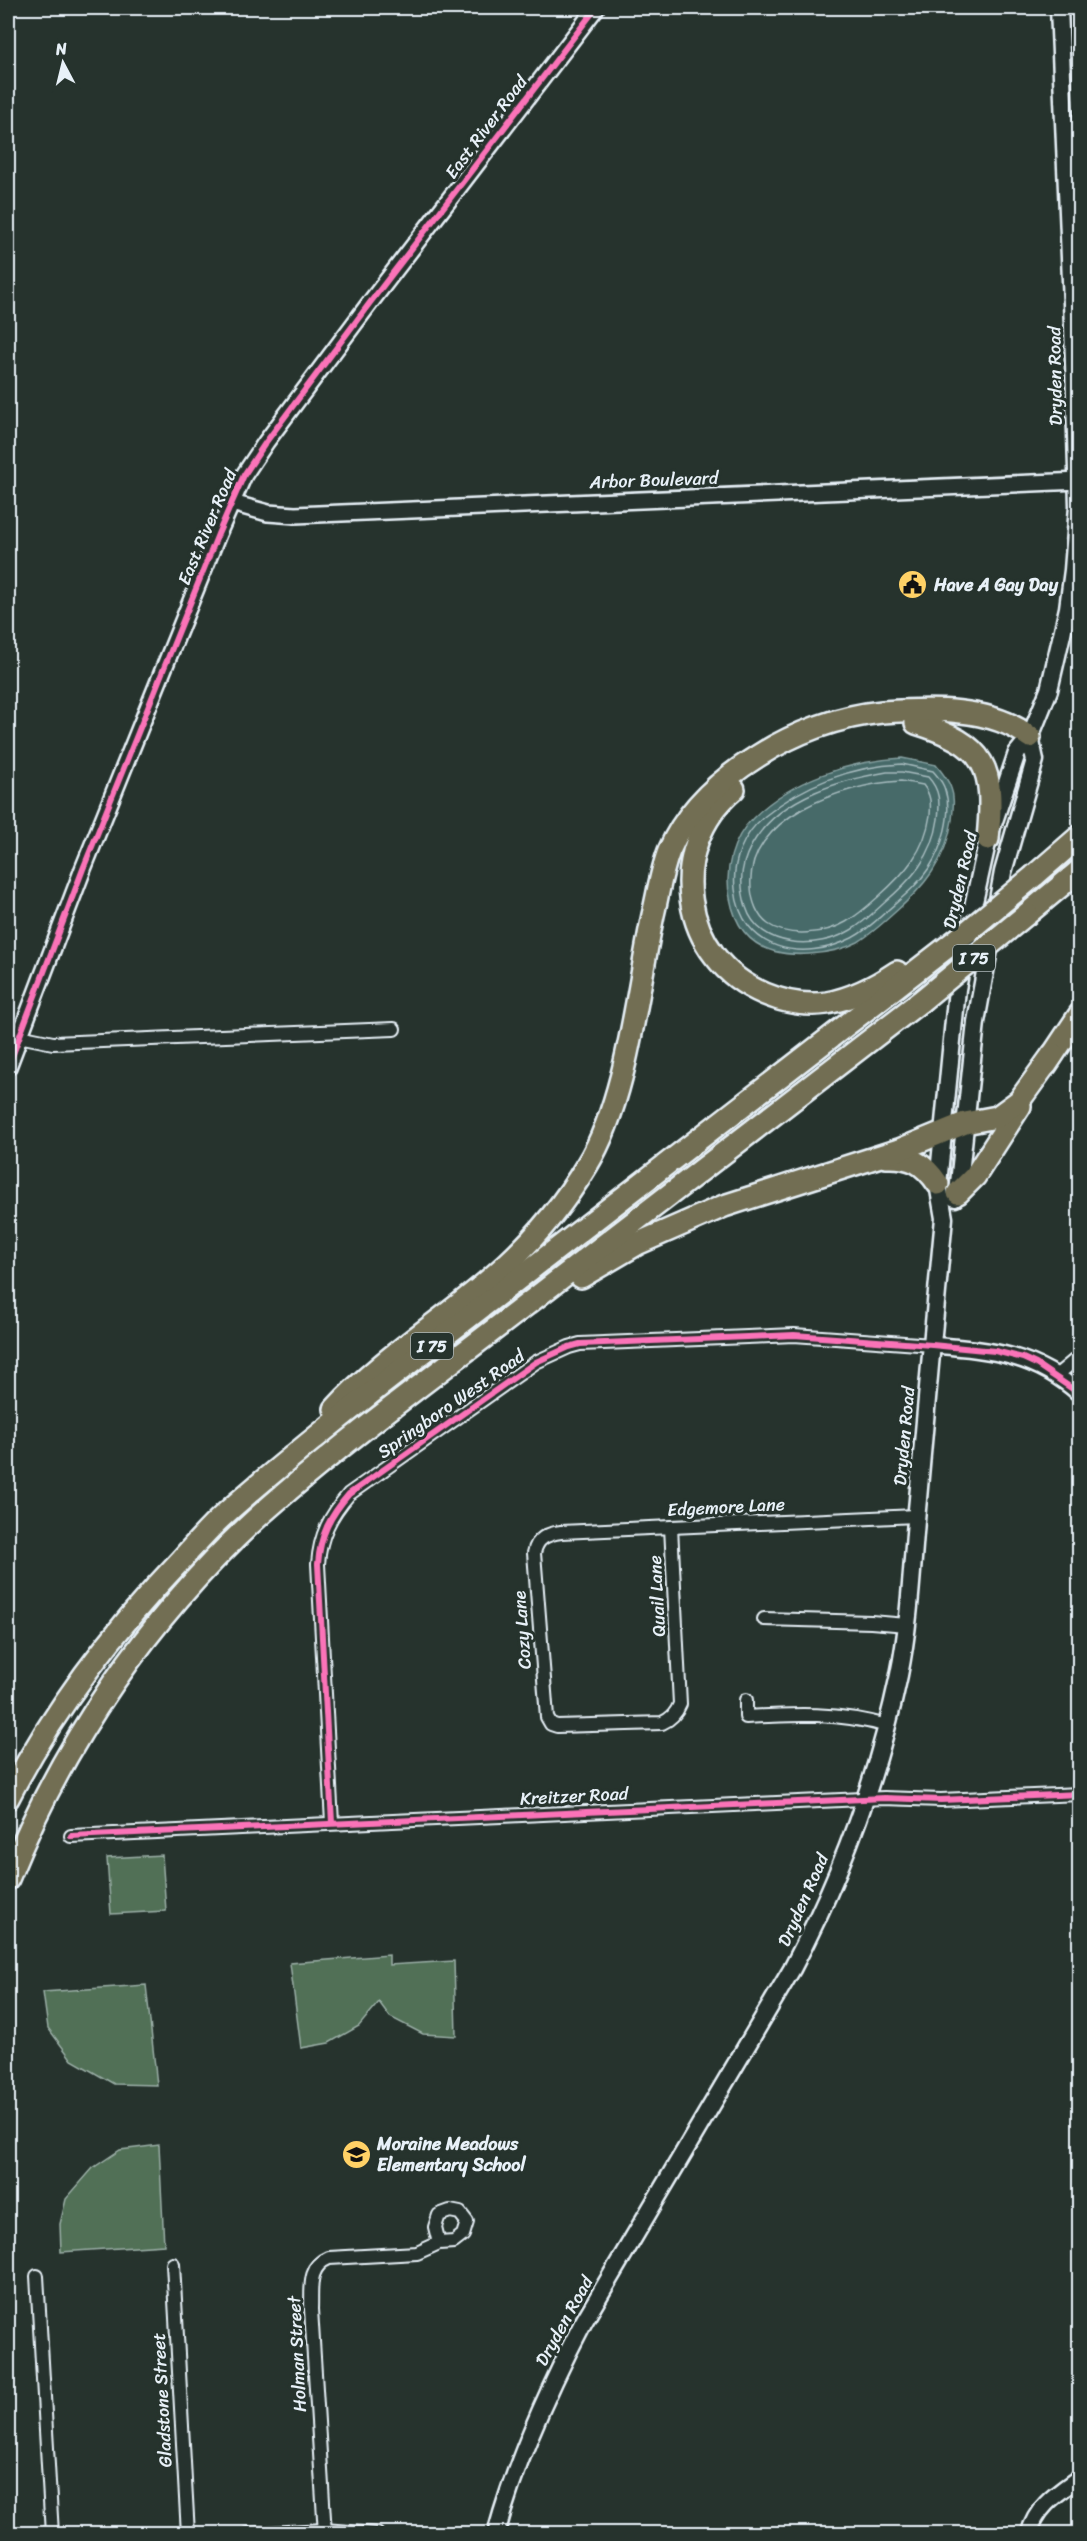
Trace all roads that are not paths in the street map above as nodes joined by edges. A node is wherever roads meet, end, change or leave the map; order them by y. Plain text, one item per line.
1 (596, 8) edge
2 (1059, 8) edge
3 (1078, 481) edge
4 (232, 503) junction
5 (916, 723) junction
6 (1030, 737) junction
7 (1080, 836) edge
8 (988, 839) junction
9 (1080, 870) edge
10 (929, 958) junction
11 (1080, 1014) edge
12 (394, 1029) dead end
13 (19, 1036) junction
14 (1053, 1054) junction
15 (8, 1067) edge
16 (965, 1124) junction
17 (943, 1134) junction
18 (868, 1159) junction
19 (938, 1184) junction
20 (958, 1193) junction
21 (944, 1218) junction
22 (482, 1339) junction
23 (932, 1344) junction
24 (1080, 1356) edge
25 (1056, 1376) junction
26 (1080, 1394) edge
27 (292, 1456) junction
28 (916, 1516) junction
29 (671, 1527) junction
30 (540, 1539) joint
31 (764, 1619) dead end
32 (907, 1626) junction
33 (746, 1700) dead end
34 (548, 1720) joint
35 (887, 1726) junction
36 (1080, 1794) edge
37 (8, 1798) edge
38 (866, 1799) junction
39 (332, 1822) junction
40 (71, 1836) dead end
41 (8, 1879) edge
42 (439, 2243) dead end
43 (173, 2264) dead end
44 (37, 2276) dead end
45 (1080, 2477) edge
46 (324, 2532) edge
47 (52, 2534) edge
48 (188, 2534) edge
49 (249, 2534) edge
50 (377, 2534) edge
51 (496, 2534) edge
52 (1029, 2534) edge

1 - 4 street, East River Road
2 - 3 main road, Dryden Road
3 - 4 street, Arbor Boulevard
3 - 6 main road, Dryden Road
4 - 13 street, East River Road
5 - 6 highway
5 - 8 highway
5 - 10 highway
6 - 8 main road, Dryden Road
6 - 16 main road, Dryden Road
6 - 27 highway
7 - 10 highway, I 75, bridge
8 - 17 main road, Dryden Road
9 - 22 highway, I 75, bridge
10 - 27 highway, I 75
11 - 14 highway
12 - 13 street
13 - 15 street, East River Road
14 - 16 highway
14 - 20 highway
16 - 17 highway
16 - 20 main road, Dryden Road
17 - 18 highway
17 - 19 main road, Dryden Road
18 - 19 highway
18 - 22 highway
19 - 21 main road, Dryden Road
20 - 21 main road, Dryden Road
21 - 23 main road, Dryden Road
22 - 41 highway, I 75
23 - 25 street, Springboro West Road
23 - 28 main road, Dryden Road
23 - 39 street, Springboro West Road
24 - 25 street
25 - 26 street, Springboro West Road
27 - 37 highway, I 75
28 - 29 street, Edgemore Lane
28 - 32 main road, Dryden Road
29 - 30 street, Edgemore Lane
29 - 34 street, Quail Lane
30 - 34 street, Cozy Lane
31 - 32 street
32 - 35 main road, Dryden Road
33 - 35 street
35 - 38 main road, Dryden Road
36 - 38 street, Kreitzer Road
38 - 39 street, Kreitzer Road
38 - 51 main road, Dryden Road
39 - 40 street, Kreitzer Road
42 - 46 street, Holman Street
43 - 48 street, Gladstone Street
44 - 47 street
45 - 52 street
46 - 49 street
46 - 50 street

